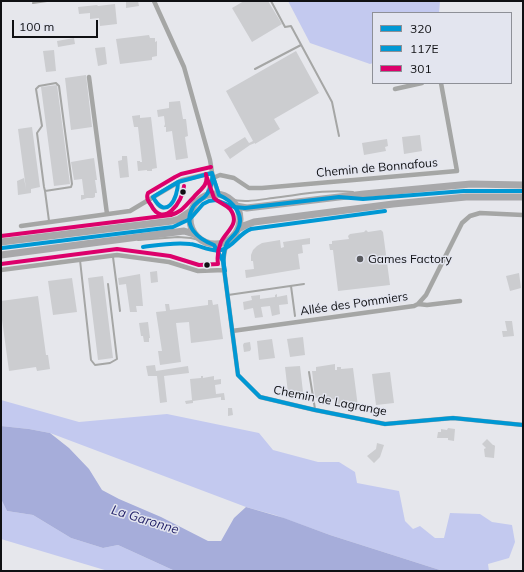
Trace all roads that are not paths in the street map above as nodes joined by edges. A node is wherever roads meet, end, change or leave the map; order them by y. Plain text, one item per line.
1 (47, 1) edge
2 (154, 1) edge
3 (271, 1) edge
4 (33, 3) dead end
5 (301, 45) junction
6 (255, 69) dead end
7 (89, 78) dead end
8 (418, 84) edge
9 (441, 84) edge
10 (395, 89) dead end
11 (339, 136) dead end
12 (213, 175) junction
13 (178, 182) junction
14 (523, 185) edge
15 (45, 191) junction
16 (364, 194) junction
17 (207, 195) junction
18 (219, 195) junction
19 (153, 197) junction
20 (523, 197) edge
21 (230, 199) junction
22 (236, 206) junction
23 (191, 211) junction
24 (107, 214) junction
25 (523, 215) edge
26 (50, 222) junction
27 (21, 226) dead end
28 (238, 229) junction
29 (194, 234) junction
30 (129, 238) junction
31 (199, 240) junction
32 (228, 241) junction
33 (1, 242) edge
34 (214, 245) junction
35 (1, 255) edge
36 (113, 256) junction
37 (80, 260) junction
38 (223, 261) junction
39 (1, 270) edge
40 (224, 270) junction
41 (108, 284) dead end
42 (304, 284) dead end
43 (291, 286) junction
44 (228, 295) junction
45 (460, 301) dead end
46 (418, 304) junction
47 (120, 311) dead end
48 (295, 316) dead end
49 (232, 331) junction
50 (308, 372) dead end
51 (315, 410) junction
52 (523, 425) edge

1 - 4 lane
2 - 12 street
3 - 5 lane
5 - 6 lane
5 - 11 lane
7 - 24 street
8 - 10 street
9 - 12 street, Chemin de Bonnafous
12 - 13 street
12 - 17 street
12 - 18 street
13 - 19 street
13 - 19 lane
14 - 16 main road
15 - 15 lane
15 - 26 lane
16 - 21 lane
16 - 22 main road
17 - 18 main road
17 - 23 main road
18 - 21 main road
19 - 24 street
20 - 28 main road
21 - 22 main road
22 - 28 main road
23 - 29 main road
23 - 33 main road
24 - 26 street
25 - 46 street, Allée des Pommiers
26 - 27 street
28 - 32 main road
29 - 30 main road
29 - 31 main road
30 - 31 lane
30 - 35 main road
31 - 34 main road
32 - 34 main road
32 - 38 street
34 - 38 street
36 - 37 street
36 - 40 street
36 - 47 lane
37 - 39 street
37 - 41 lane
38 - 40 street
40 - 44 street
42 - 43 lane
43 - 44 lane
43 - 48 lane
44 - 49 street
45 - 46 street
46 - 49 street, Allée des Pommiers
49 - 51 street, Chemin de Lagrange
50 - 51 lane
51 - 52 street, Chemin de Lagrange

